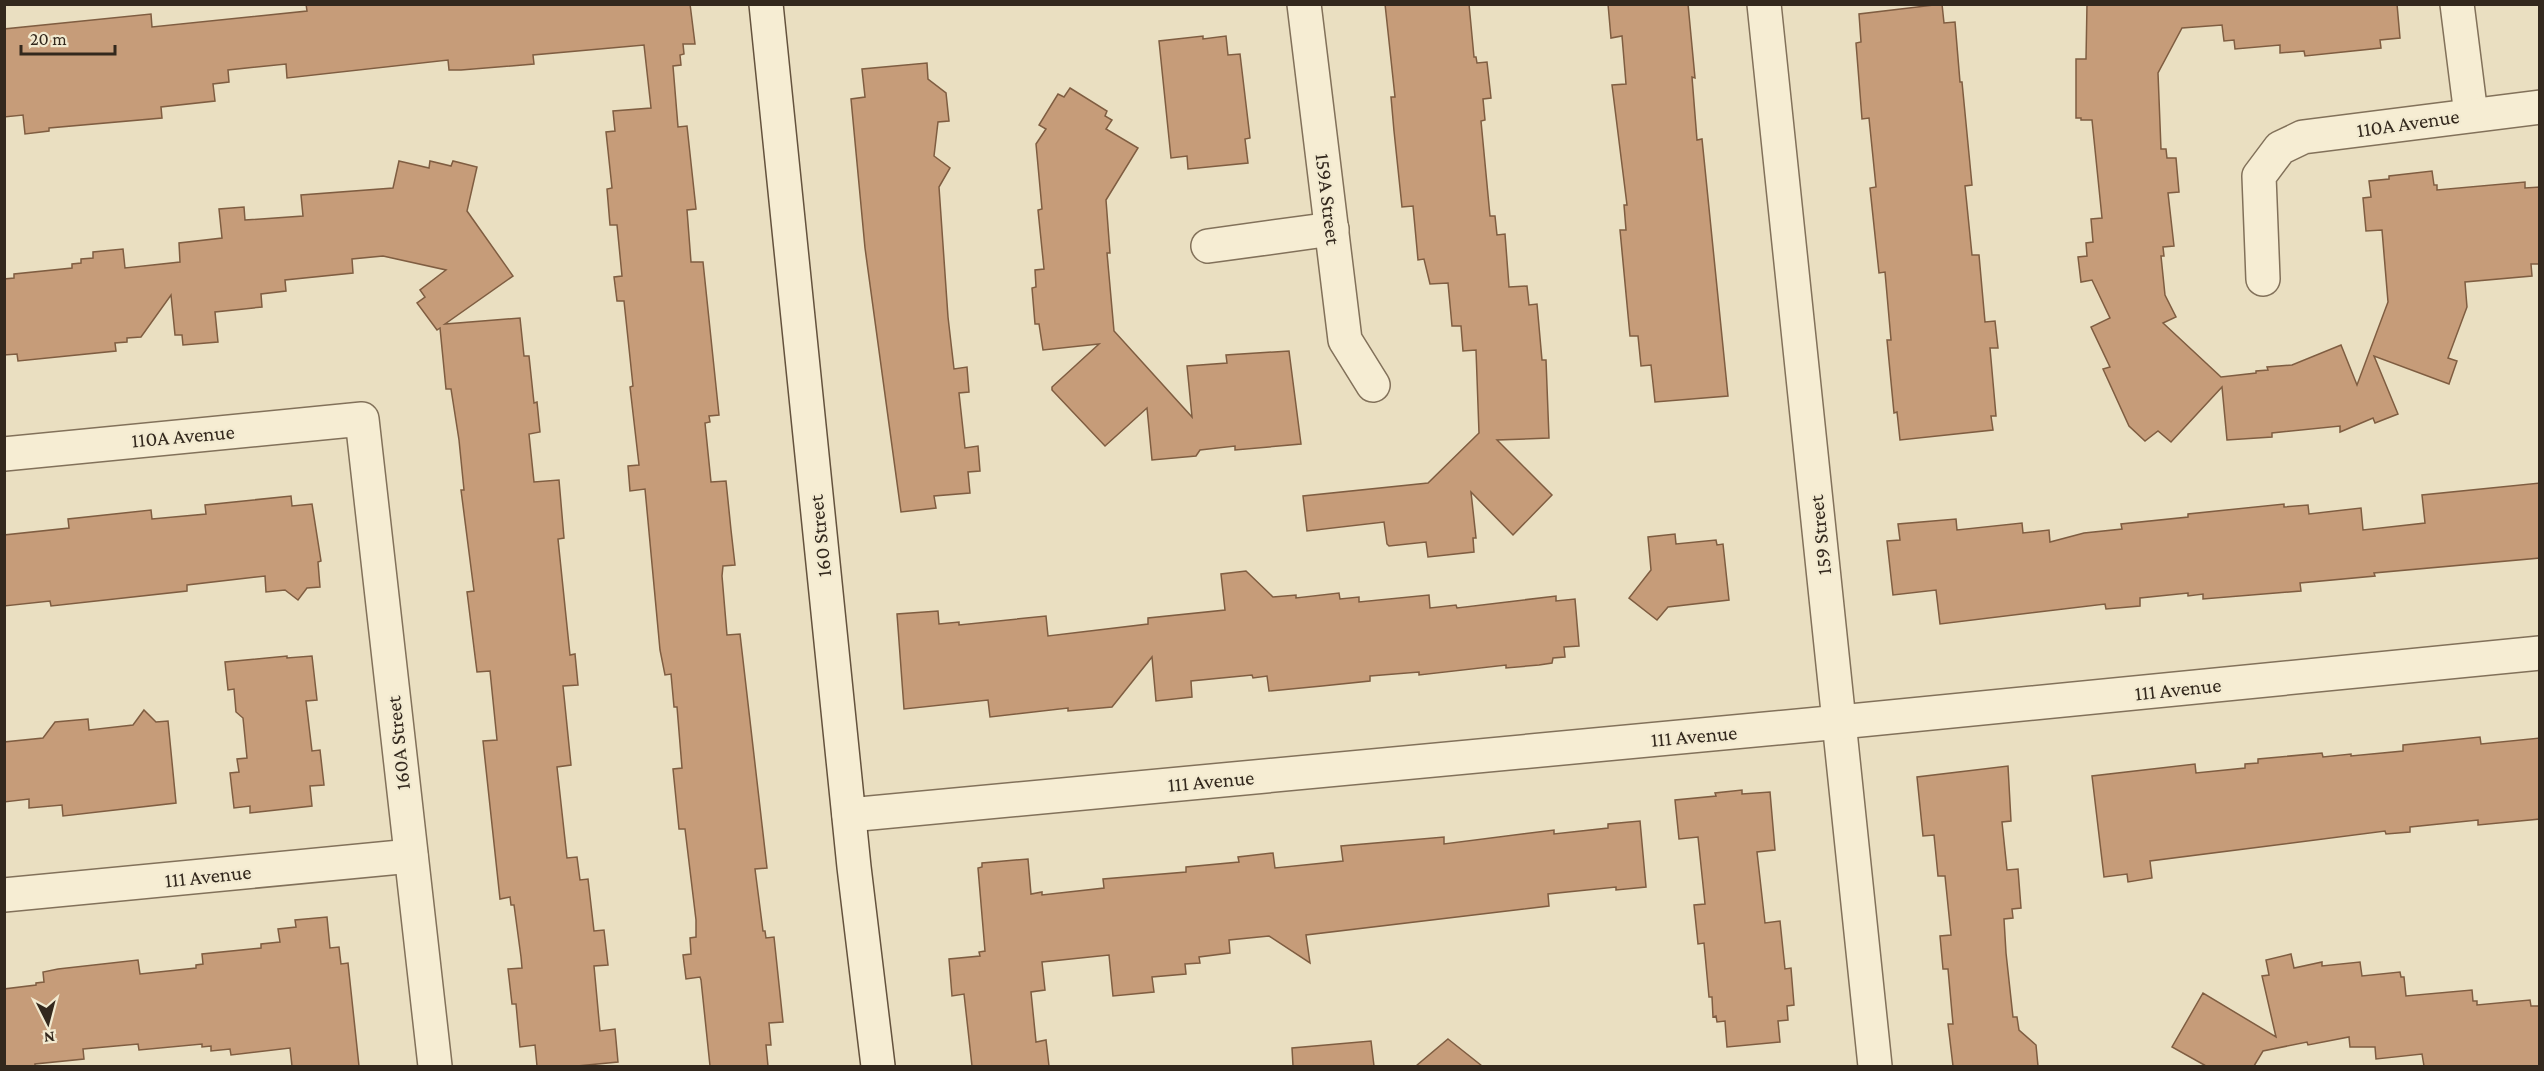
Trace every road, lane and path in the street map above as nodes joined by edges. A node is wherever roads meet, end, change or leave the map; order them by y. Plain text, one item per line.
1 (766, 4) edge
2 (1304, 4) edge
3 (1764, 4) edge
4 (2457, 4) edge
5 (2540, 107) edge
6 (2471, 115) junction
7 (1332, 229) junction
8 (1208, 246) dead end
9 (2264, 279) dead end
10 (1373, 385) dead end
11 (362, 419) joint
12 (4, 454) edge
13 (2540, 653) edge
14 (1840, 722) junction
15 (849, 815) junction
16 (411, 856) junction
17 (4, 896) edge
18 (435, 1066) edge
19 (878, 1066) edge
20 (1875, 1066) edge

1 - 15 street, 160 Street
2 - 7 street, 159A Street
3 - 14 street, 159 Street
4 - 6 street
5 - 6 street, 110A Avenue
6 - 9 street, 110A Avenue
7 - 8 street
7 - 10 street, 159A Street
11 - 12 street, 110A Avenue
11 - 16 street, 160A Street
13 - 14 street, 111 Avenue
14 - 15 street, 111 Avenue
14 - 20 street, 159 Street
15 - 19 street, 160 Street
16 - 17 street, 111 Avenue
16 - 18 street, 160A Street

